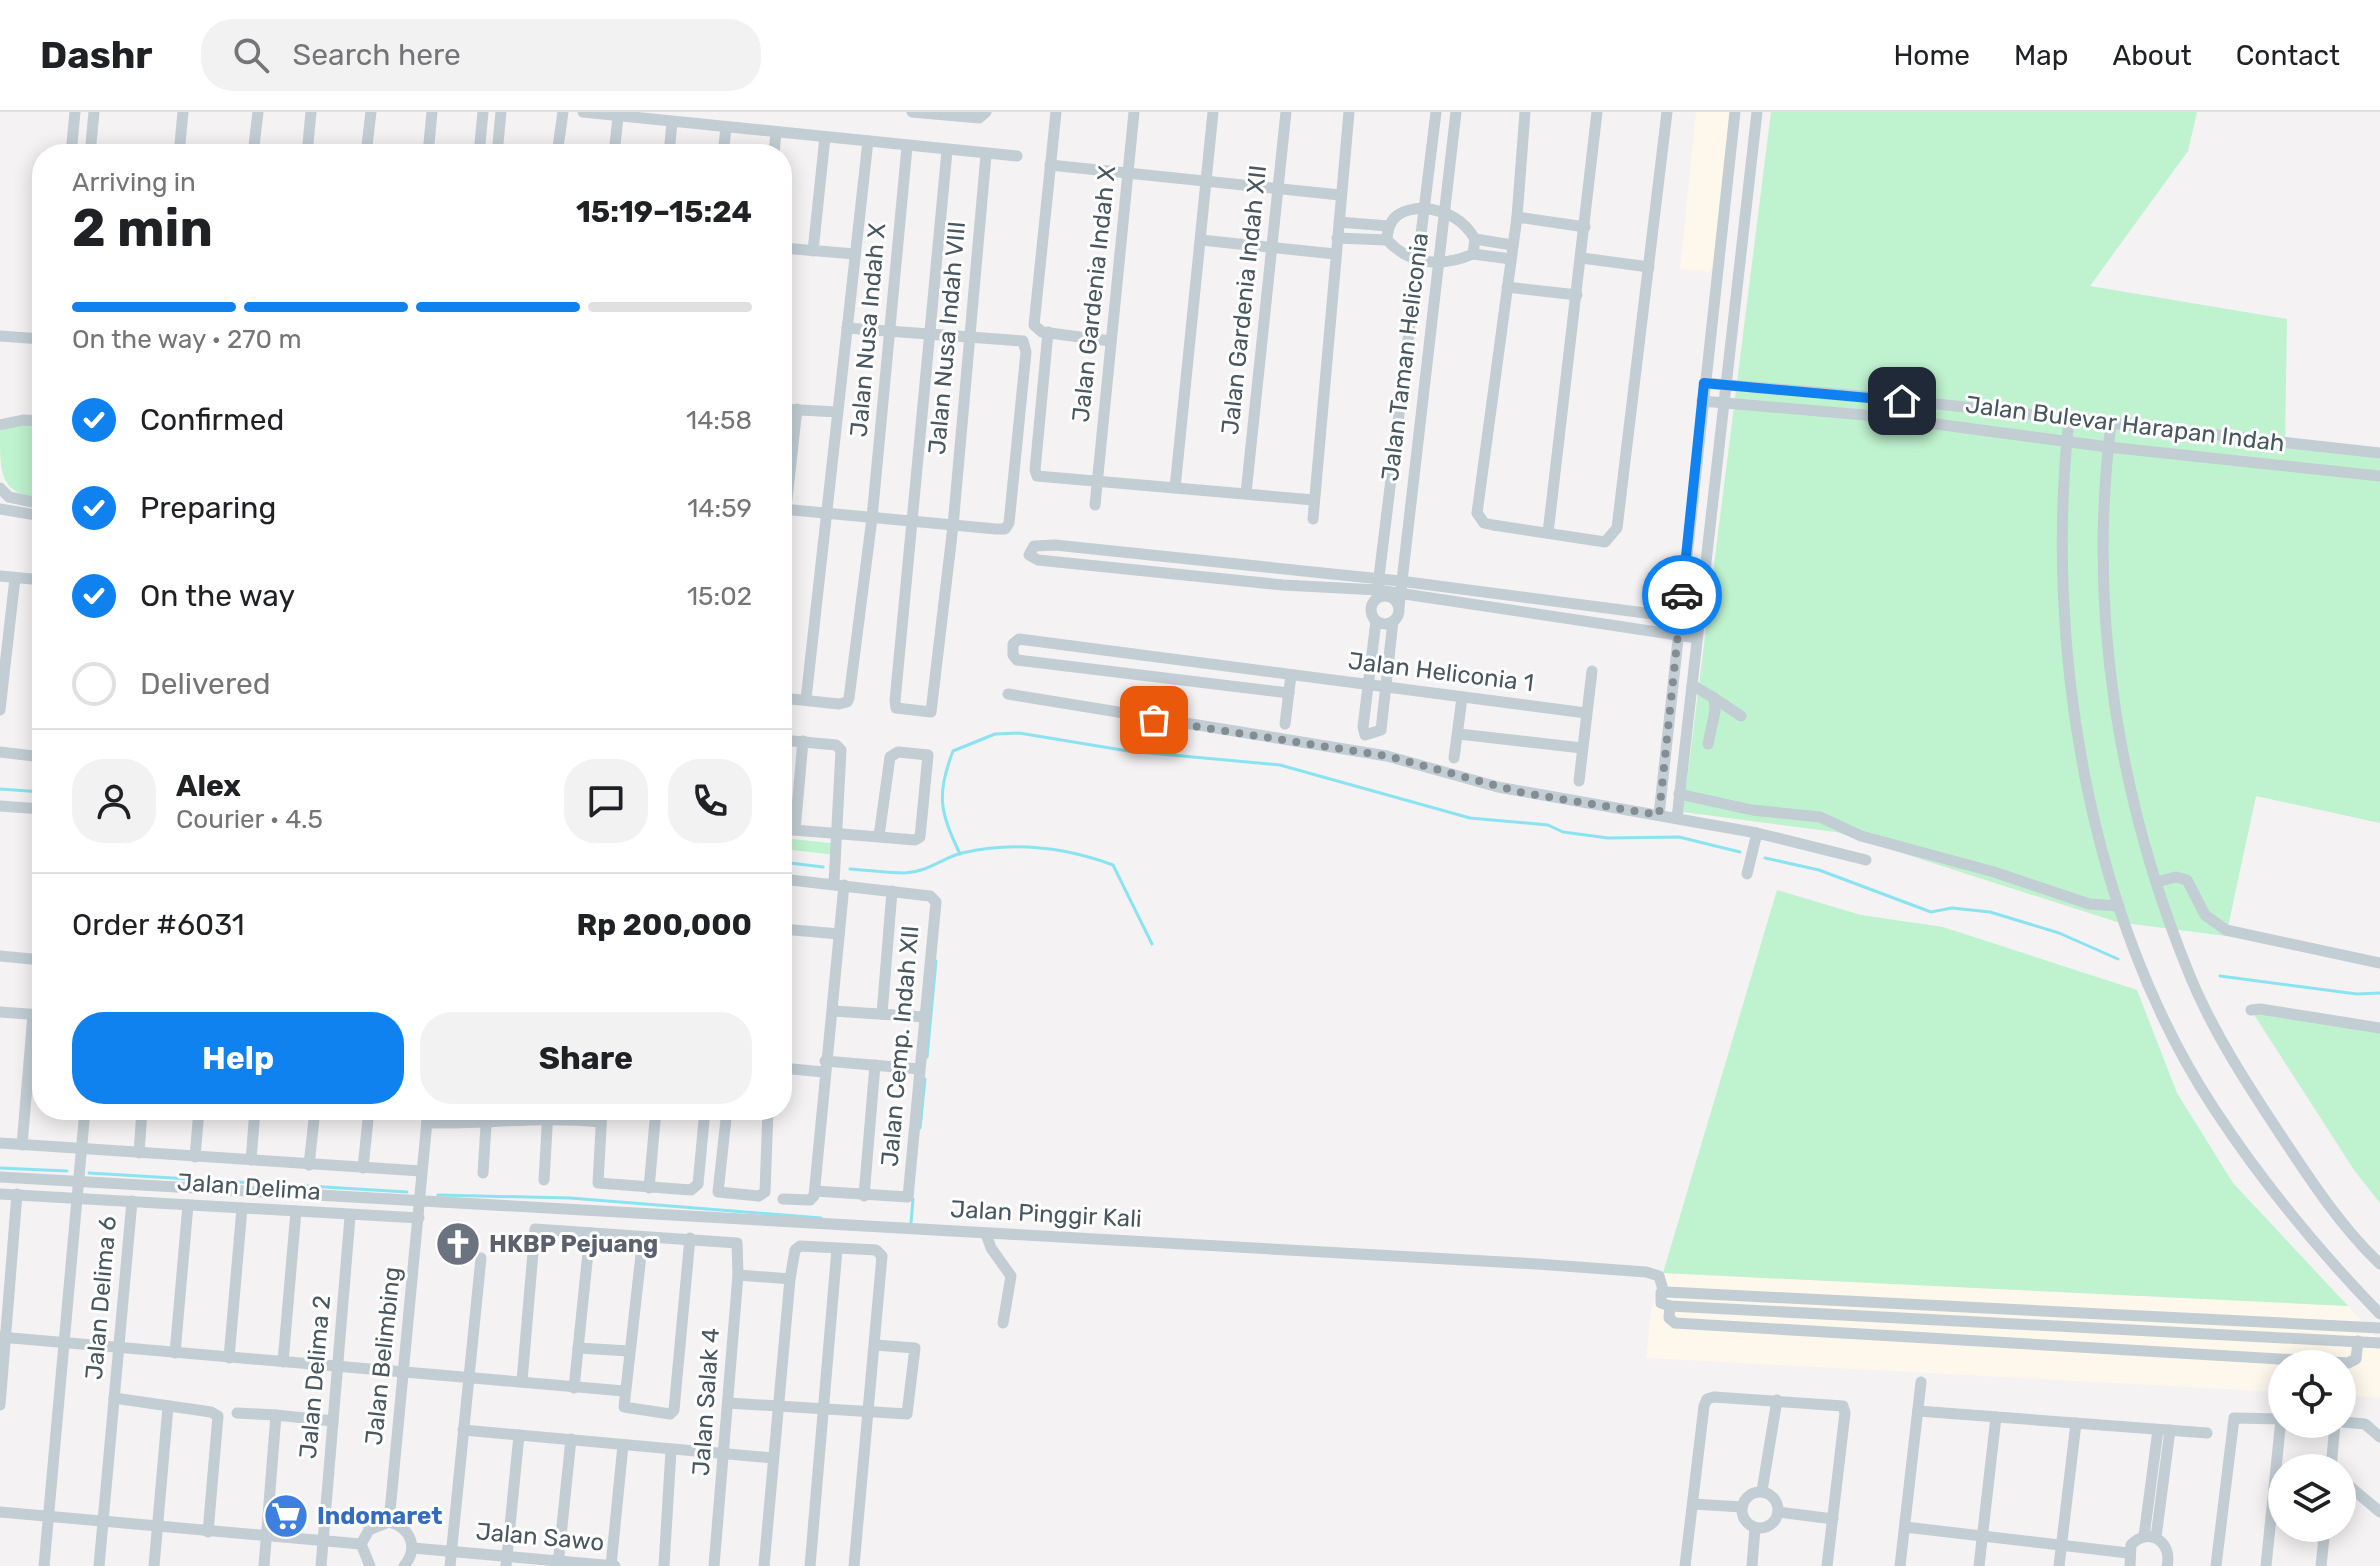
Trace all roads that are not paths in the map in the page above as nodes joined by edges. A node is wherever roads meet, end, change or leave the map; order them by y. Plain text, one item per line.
1 (75, 112) edge
2 (94, 112) edge
3 (183, 112) edge
4 (258, 112) edge
5 (311, 112) edge
6 (371, 112) edge
7 (432, 112) edge
8 (483, 112) edge
9 (501, 112) edge
10 (563, 112) edge
11 (583, 112) edge
12 (912, 112) edge
13 (918, 112) edge
14 (1056, 112) edge
15 (1134, 112) edge
16 (1213, 112) edge
17 (1286, 112) edge
18 (1349, 112) edge
19 (1436, 112) edge
20 (1456, 112) edge
21 (1525, 112) edge
22 (1597, 112) edge
23 (1667, 112) edge
24 (1735, 112) edge
25 (1757, 112) edge
26 (984, 115) edge
27 (618, 117) junction
28 (672, 125) junction
29 (726, 128) junction
30 (776, 132) junction
31 (825, 137) junction
32 (868, 141) junction
33 (72, 144) edge
34 (91, 144) edge
35 (180, 144) edge
36 (254, 144) edge
37 (308, 144) edge
38 (367, 144) edge
39 (429, 144) edge
40 (480, 144) edge
41 (498, 144) edge
42 (558, 144) edge
43 (615, 144) edge
44 (670, 144) edge
45 (724, 144) edge
46 (775, 144) edge
47 (907, 147) junction
48 (947, 151) junction
49 (986, 155) junction
50 (1017, 156) dead end
51 (1050, 165) junction
52 (1128, 173) junction
53 (1207, 181) junction
54 (1277, 188) junction
55 (1340, 195) junction
56 (1425, 208) junction
57 (1445, 212) junction
58 (1517, 217) junction
59 (1339, 222) junction
60 (1388, 226) junction
61 (1585, 227) junction
62 (1337, 238) junction
63 (1475, 239) junction
64 (1201, 240) junction
65 (1387, 240) junction
66 (1512, 245) junction
67 (1271, 248) junction
68 (792, 249) edge
69 (813, 251) junction
70 (855, 254) junction
71 (1335, 254) junction
72 (1473, 254) junction
73 (1582, 258) junction
74 (1511, 259) junction
75 (1418, 260) junction
76 (1438, 264) junction
77 (1649, 267) junction
78 (1507, 287) junction
79 (1577, 295) junction
80 (847, 328) junction
81 (890, 332) junction
82 (1048, 332) junction
83 (0, 336) edge
84 (929, 336) junction
85 (32, 338) edge
86 (969, 338) junction
87 (1110, 341) junction
88 (1704, 383) junction
89 (1724, 384) junction
90 (1702, 401) junction
91 (1722, 403) junction
92 (792, 409) edge
93 (797, 409) junction
94 (837, 412) junction
95 (2069, 420) junction
96 (32, 421) edge
97 (0, 425) edge
98 (2111, 425) junction
99 (2067, 441) junction
100 (2108, 447) junction
101 (792, 448) edge
102 (2380, 453) edge
103 (2380, 476) edge
104 (1097, 481) junction
105 (0, 488) edge
106 (1175, 488) junction
107 (1246, 493) junction
108 (1314, 500) junction
109 (32, 502) edge
110 (1095, 505) dead end
111 (0, 509) edge
112 (792, 511) edge
113 (32, 514) edge
114 (826, 514) junction
115 (872, 518) junction
116 (1313, 519) dead end
117 (912, 522) junction
118 (953, 526) junction
119 (1548, 533) junction
120 (0, 576) edge
121 (15, 578) junction
122 (32, 579) edge
123 (1400, 587) junction
124 (1378, 589) junction
125 (1399, 607) junction
126 (1680, 618) junction
127 (1699, 620) junction
128 (1376, 621) junction
129 (1393, 621) junction
130 (1678, 635) junction
131 (1697, 638) junction
132 (1373, 654) junction
133 (1389, 655) junction
134 (1592, 671) dead end
135 (1291, 675) junction
136 (1369, 684) junction
137 (1692, 685) junction
138 (1386, 686) junction
139 (1289, 693) junction
140 (1008, 694) dead end
141 (792, 698) edge
142 (1462, 698) junction
143 (1714, 698) junction
144 (806, 699) junction
145 (0, 710) edge
146 (1586, 713) junction
147 (1741, 716) dead end
148 (1285, 724) dead end
149 (1459, 734) junction
150 (792, 740) edge
151 (803, 741) junction
152 (1708, 744) dead end
153 (1582, 748) junction
154 (0, 752) edge
155 (32, 756) edge
156 (1454, 758) dead end
157 (1579, 781) dead end
158 (1679, 794) junction
159 (0, 806) edge
160 (792, 806) edge
161 (32, 808) edge
162 (1659, 815) junction
163 (1677, 818) junction
164 (792, 829) edge
165 (1757, 833) junction
166 (839, 834) junction
167 (879, 836) junction
168 (1866, 860) dead end
169 (1747, 874) dead end
170 (792, 879) edge
171 (838, 880) junction
172 (2156, 882) junction
173 (892, 891) junction
174 (2119, 906) junction
175 (792, 930) edge
176 (839, 934) junction
177 (0, 956) edge
178 (32, 959) edge
179 (2380, 963) edge
180 (2251, 1010) dead end
181 (833, 1011) junction
182 (0, 1012) edge
183 (882, 1014) junction
184 (32, 1015) edge
185 (925, 1017) junction
186 (2380, 1028) edge
187 (32, 1058) edge
188 (875, 1065) junction
189 (824, 1066) junction
190 (792, 1068) edge
191 (919, 1069) junction
192 (84, 1120) edge
193 (141, 1120) edge
194 (198, 1120) edge
195 (254, 1120) edge
196 (314, 1120) edge
197 (368, 1120) edge
198 (427, 1120) edge
199 (486, 1120) edge
200 (509, 1120) edge
201 (548, 1120) edge
202 (601, 1120) edge
203 (655, 1120) edge
204 (704, 1120) edge
205 (726, 1120) edge
206 (768, 1120) edge
207 (427, 1123) junction
208 (486, 1124) junction
209 (0, 1143) edge
210 (22, 1145) junction
211 (81, 1149) junction
212 (139, 1153) junction
213 (195, 1157) junction
214 (251, 1160) junction
215 (309, 1165) junction
216 (363, 1168) junction
217 (483, 1173) dead end
218 (78, 1175) junction
219 (0, 1177) edge
220 (544, 1180) dead end
221 (421, 1188) junction
222 (649, 1188) junction
223 (815, 1191) junction
224 (0, 1194) edge
225 (17, 1194) junction
226 (76, 1196) junction
227 (864, 1196) junction
228 (783, 1199) dead end
229 (132, 1201) junction
230 (188, 1205) junction
231 (242, 1208) junction
232 (296, 1211) junction
233 (350, 1217) junction
234 (419, 1218) junction
235 (590, 1233) junction
236 (986, 1234) junction
237 (643, 1237) junction
238 (690, 1238) junction
239 (837, 1249) junction
240 (481, 1258) dead end
241 (2380, 1264) edge
242 (738, 1275) junction
243 (790, 1279) junction
244 (1662, 1286) dead end
245 (1670, 1306) junction
246 (2134, 1314) junction
247 (2380, 1314) edge
248 (1003, 1323) dead end
249 (2380, 1328) edge
250 (2133, 1330) junction
251 (3, 1338) edge
252 (2358, 1341) junction
253 (64, 1343) junction
254 (2380, 1343) edge
255 (875, 1345) junction
256 (119, 1347) junction
257 (578, 1348) junction
258 (629, 1351) junction
259 (175, 1353) junction
260 (229, 1358) junction
261 (283, 1362) junction
262 (338, 1365) junction
263 (404, 1371) junction
264 (468, 1377) junction
265 (522, 1381) junction
266 (1921, 1382) dead end
267 (574, 1388) junction
268 (1, 1391) edge
269 (624, 1391) junction
270 (114, 1398) junction
271 (1777, 1400) junction
272 (728, 1403) junction
273 (0, 1405) edge
274 (779, 1406) junction
275 (168, 1407) junction
276 (823, 1410) junction
277 (1918, 1411) junction
278 (237, 1413) dead end
279 (867, 1413) junction
280 (276, 1415) junction
281 (1996, 1417) junction
282 (2268, 1419) edge
283 (333, 1421) junction
284 (2076, 1423) junction
285 (2356, 1423) edge
286 (463, 1430) junction
287 (2164, 1430) junction
288 (2207, 1433) dead end
289 (519, 1435) junction
290 (2380, 1437) edge
291 (2280, 1438) edge
292 (571, 1439) junction
293 (623, 1445) junction
294 (671, 1450) junction
295 (724, 1455) junction
296 (773, 1458) junction
297 (1762, 1491) junction
298 (2356, 1492) edge
299 (1693, 1504) junction
300 (1742, 1507) junction
301 (0, 1512) edge
302 (1778, 1512) junction
303 (2380, 1512) edge
304 (49, 1516) junction
305 (1833, 1519) junction
306 (103, 1521) junction
307 (389, 1522) junction
308 (1905, 1527) junction
309 (158, 1528) junction
310 (1755, 1528) junction
311 (208, 1532) junction
312 (266, 1535) junction
313 (1982, 1536) junction
314 (2150, 1536) junction
315 (323, 1540) junction
316 (2324, 1542) edge
317 (361, 1544) junction
318 (2062, 1546) junction
319 (413, 1548) junction
320 (451, 1551) junction
321 (2129, 1560) edge
322 (506, 1561) edge
323 (558, 1563) edge
324 (44, 1566) edge
325 (99, 1566) edge
326 (154, 1566) edge
327 (264, 1566) edge
328 (321, 1566) edge
329 (370, 1566) edge
330 (404, 1566) edge
331 (450, 1566) edge
332 (612, 1566) edge
333 (664, 1566) edge
334 (714, 1566) edge
335 (764, 1566) edge
336 (810, 1566) edge
337 (854, 1566) edge
338 (1685, 1566) edge
339 (1752, 1566) edge
340 (1827, 1566) edge
341 (1900, 1566) edge
342 (1979, 1566) edge
343 (2059, 1566) edge
344 (2167, 1566) edge
345 (2216, 1566) edge
346 (2266, 1566) edge
347 (2321, 1566) edge

1 - 33 street
2 - 34 street
3 - 35 street
4 - 36 street
5 - 37 street
6 - 38 street
7 - 39 street
8 - 40 street
9 - 41 street
10 - 42 street
11 - 27 street
12 - 13 street
13 - 26 street
14 - 51 street
15 - 52 street, Jalan Gardenia Indah X
16 - 53 street
17 - 54 street, Jalan Gardenia Indah XII
18 - 55 street
19 - 56 street, Jalan Taman Heliconia
20 - 57 street, Jalan Taman Heliconia
21 - 58 street
22 - 61 street
23 - 77 street
24 - 88 street
25 - 89 street
27 - 28 street
27 - 43 street
28 - 29 street
28 - 44 street
29 - 30 street
29 - 45 street
30 - 31 street
30 - 46 street
31 - 32 street
31 - 69 street
32 - 47 street
32 - 70 street
47 - 48 street
47 - 81 street, Jalan Nusa Indah X
48 - 49 street
48 - 84 street
49 - 50 street
49 - 86 street, Jalan Nusa Indah VIII
51 - 52 street
51 - 82 street
52 - 53 street
52 - 87 street, Jalan Gardenia Indah X
53 - 54 street
53 - 64 street
54 - 55 street
54 - 67 street, Jalan Gardenia Indah XII
55 - 59 street
56 - 57 street
56 - 60 street
56 - 75 street, Jalan Taman Heliconia
57 - 63 street
57 - 76 street, Jalan Taman Heliconia
58 - 61 street
58 - 66 street
59 - 60 street
59 - 62 street
60 - 65 street
61 - 73 street
62 - 65 street
62 - 71 street
63 - 66 street
63 - 72 street
64 - 67 street
64 - 106 street
65 - 75 street
66 - 74 street
67 - 71 street
67 - 107 street, Jalan Gardenia Indah XII
68 - 69 street
69 - 70 street
70 - 80 street
71 - 108 street
72 - 74 street
72 - 76 street
73 - 77 street
73 - 79 street
74 - 78 street
75 - 76 street
75 - 124 street, Jalan Taman Heliconia
76 - 123 street, Jalan Taman Heliconia
77 - 119 street
78 - 79 street
78 - 119 street
79 - 119 street
80 - 81 street
80 - 94 street
81 - 84 street
81 - 115 street, Jalan Nusa Indah X
82 - 87 street
82 - 104 street
83 - 85 street
84 - 86 street
84 - 117 street
86 - 118 street, Jalan Nusa Indah VIII
86 - 118 street
87 - 104 street, Jalan Gardenia Indah X
88 - 89 street, Jalan Bulevar Harapan Indah
88 - 90 street
89 - 91 street
89 - 95 street, Jalan Bulevar Harapan Indah
90 - 91 street, Jalan Bulevar Harapan Indah
90 - 126 street
91 - 99 street, Jalan Bulevar Harapan Indah
91 - 127 street
92 - 93 street
93 - 94 street
93 - 101 street
94 - 114 street
95 - 98 street, Jalan Bulevar Harapan Indah
95 - 99 street
96 - 97 street
98 - 100 street
98 - 102 street, Jalan Bulevar Harapan Indah
99 - 100 street, Jalan Bulevar Harapan Indah
99 - 174 street
100 - 103 street, Jalan Bulevar Harapan Indah
100 - 172 street
104 - 106 street
104 - 110 street, Jalan Gardenia Indah X
105 - 109 street
106 - 107 street
107 - 108 street
108 - 116 street
111 - 113 street
112 - 114 street
114 - 115 street
114 - 144 street
115 - 117 street
115 - 144 street, Jalan Nusa Indah X
117 - 118 street
117 - 118 street, Jalan Nusa Indah VIII
120 - 121 street
121 - 122 street
121 - 145 street
123 - 124 street
123 - 125 street, Jalan Taman Heliconia
123 - 126 street
123 - 130 street
124 - 124 street
124 - 125 street
124 - 128 street
125 - 129 street
126 - 127 street
126 - 130 street
127 - 131 street
128 - 129 street
128 - 132 street
129 - 133 street
130 - 131 street
130 - 162 street
131 - 137 street
132 - 133 street
132 - 136 street
133 - 138 street
134 - 146 street
135 - 136 street, Jalan Heliconia 1
135 - 139 street
135 - 139 street, Jalan Heliconia 1
136 - 138 street, Jalan Heliconia 1
136 - 138 street
137 - 143 street
137 - 158 street
138 - 142 street, Jalan Heliconia 1
139 - 148 street
140 - 162 street
141 - 144 street
142 - 146 street, Jalan Heliconia 1
142 - 149 street
143 - 147 street
143 - 152 street
146 - 153 street
149 - 153 street
149 - 156 street
150 - 151 street
151 - 160 street
151 - 166 street
153 - 157 street
154 - 155 street
158 - 163 street
158 - 174 street
159 - 161 street
162 - 163 street
163 - 165 street
164 - 166 street
165 - 168 street
165 - 169 street
166 - 167 street
166 - 171 street
167 - 167 street
170 - 171 street, Jalan Cemp. Indah XII
171 - 173 street, Jalan Cemp. Indah XII
171 - 176 street
172 - 179 street
172 - 241 street
173 - 183 street
173 - 185 street, Jalan Cemp. Indah XII
174 - 247 street
175 - 176 street
176 - 181 street
177 - 178 street
180 - 186 street
181 - 183 street
181 - 189 street
182 - 184 street
183 - 185 street
185 - 191 street, Jalan Cemp. Indah XII
187 - 210 street
188 - 189 street
188 - 191 street
188 - 227 street
189 - 190 street
189 - 223 street
191 - 227 street, Jalan Cemp. Indah XII
192 - 211 street
193 - 212 street
194 - 213 street
195 - 214 street
196 - 215 street
197 - 216 street
198 - 207 street, Jalan Belimbing
199 - 208 street
200 - 208 street
201 - 220 street
202 - 222 street
203 - 222 street
204 - 222 street
205 - 206 street
207 - 208 street
207 - 221 street, Jalan Belimbing
208 - 217 street
209 - 210 street
210 - 211 street
211 - 212 street
211 - 218 street
212 - 213 street
213 - 214 street
214 - 215 street
215 - 216 street
216 - 221 street
218 - 219 street
218 - 221 street
218 - 226 street
221 - 234 street, Jalan Belimbing
221 - 236 street, Jalan Pinggir Kali
223 - 227 street, Jalan Cemp. Indah XII
223 - 228 street, Jalan Cemp. Indah XII
224 - 225 street, Jalan Delima
225 - 226 street, Jalan Delima
225 - 251 street
226 - 229 street, Jalan Delima
226 - 253 street
229 - 230 street, Jalan Delima
229 - 256 street, Jalan Delima 6
230 - 231 street, Jalan Delima
230 - 259 street
231 - 232 street, Jalan Delima
231 - 260 street
232 - 233 street, Jalan Delima
232 - 261 street
233 - 234 street, Jalan Delima
233 - 262 street, Jalan Delima 2
234 - 263 street, Jalan Belimbing
235 - 237 street
235 - 257 street
235 - 265 street
236 - 244 street, Jalan Pinggir Kali
236 - 248 street
237 - 238 street
237 - 258 street
238 - 242 street, Jalan Salak 4
238 - 269 street
239 - 243 street
239 - 255 street
239 - 276 street
240 - 264 street
242 - 243 street
242 - 272 street, Jalan Salak 4
243 - 274 street
245 - 246 street
245 - 250 street
245 - 252 street
246 - 249 street
246 - 250 street
250 - 252 street
251 - 253 street
251 - 268 street
252 - 254 street
253 - 256 street
253 - 304 street
255 - 279 street
255 - 279 street
256 - 259 street
256 - 270 street, Jalan Delima 6
257 - 258 street
257 - 267 street
258 - 269 street
259 - 260 street
260 - 261 street
261 - 262 street
262 - 263 street
262 - 283 street, Jalan Delima 2
263 - 264 street
263 - 307 street, Jalan Belimbing
264 - 265 street
264 - 286 street
265 - 267 street
266 - 277 street
267 - 269 street
268 - 273 street
270 - 275 street, Jalan Delima 6
270 - 306 street, Jalan Delima 6
271 - 297 street
271 - 299 street
271 - 305 street
272 - 274 street
272 - 295 street, Jalan Salak 4
274 - 276 street
274 - 296 street
275 - 309 street
275 - 311 street, Jalan Delima 6
276 - 279 street
276 - 336 street
277 - 281 street
277 - 308 street
278 - 280 street
279 - 337 street
280 - 283 street
280 - 312 street
281 - 284 street
281 - 313 street
282 - 345 street
283 - 315 street, Jalan Delima 2
284 - 287 street
284 - 318 street
285 - 290 street
286 - 289 street
286 - 320 street
287 - 288 street
287 - 314 street
289 - 292 street
289 - 322 street
291 - 346 street
292 - 293 street
292 - 323 street
293 - 294 street
293 - 332 street
294 - 295 street
294 - 333 street
295 - 296 street
295 - 334 street, Jalan Salak 4
296 - 335 street
297 - 300 street
297 - 302 street
298 - 303 street
299 - 300 street
299 - 338 street
300 - 310 street
301 - 304 street
302 - 305 street
302 - 310 street
304 - 306 street
304 - 324 street
305 - 340 street
306 - 309 street
306 - 325 street, Jalan Delima 6
307 - 317 street
307 - 319 street
308 - 313 street
308 - 341 street
309 - 311 street
309 - 326 street
310 - 339 street
311 - 312 street
312 - 315 street
312 - 327 street
313 - 318 street
313 - 342 street
314 - 321 street
314 - 344 street
315 - 317 street
315 - 328 street, Jalan Delima 2
316 - 347 street
317 - 329 street
318 - 321 street
318 - 343 street
319 - 320 street, Jalan Sawo
319 - 330 street
320 - 322 street, Jalan Sawo
320 - 331 street
322 - 323 street, Jalan Sawo
323 - 332 street, Jalan Sawo

